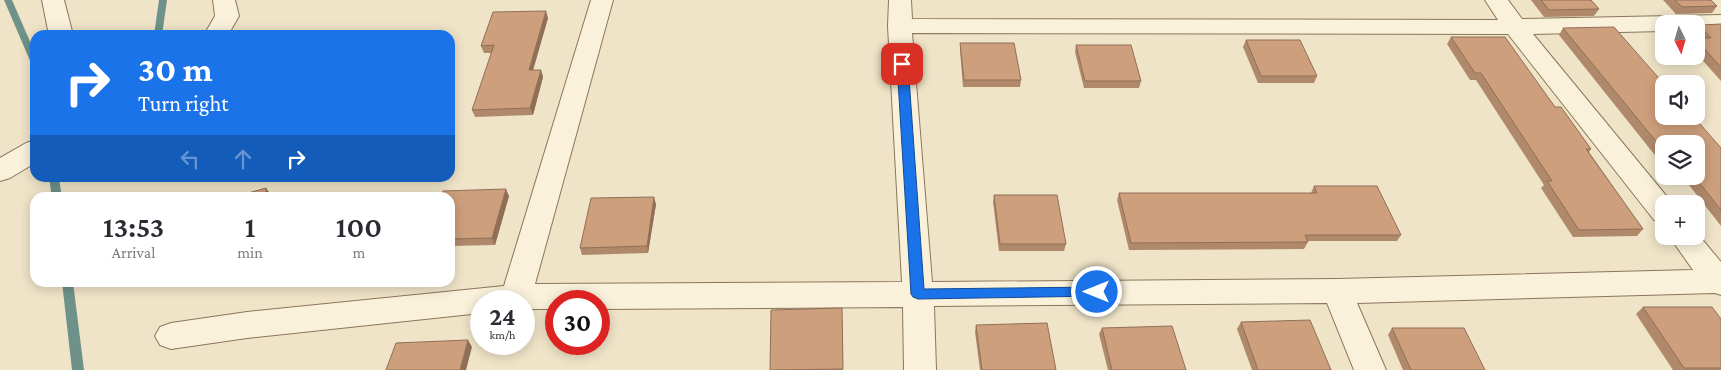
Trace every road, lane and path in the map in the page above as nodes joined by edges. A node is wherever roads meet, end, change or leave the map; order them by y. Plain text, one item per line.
1 (53, 0) edge
2 (224, 0) edge
3 (602, 0) edge
4 (1496, 0) edge
5 (900, 13) edge
6 (1721, 22) edge
7 (1515, 27) junction
8 (60, 30) edge
9 (219, 30) edge
10 (30, 153) edge
11 (0, 171) edge
12 (1655, 201) edge
13 (1691, 245) edge
14 (1721, 282) edge
15 (518, 290) edge
16 (1336, 291) junction
17 (918, 294) junction
18 (535, 297) edge
19 (470, 302) edge
20 (172, 336) dead end
21 (920, 370) edge
22 (1370, 370) edge

1 - 8 street
2 - 9 street
3 - 15 street
4 - 7 street
5 - 7 street
5 - 17 street
6 - 7 street
7 - 12 street
10 - 11 street
13 - 14 street
14 - 16 street
16 - 17 street
16 - 22 street
17 - 18 street
17 - 21 street
19 - 20 street

